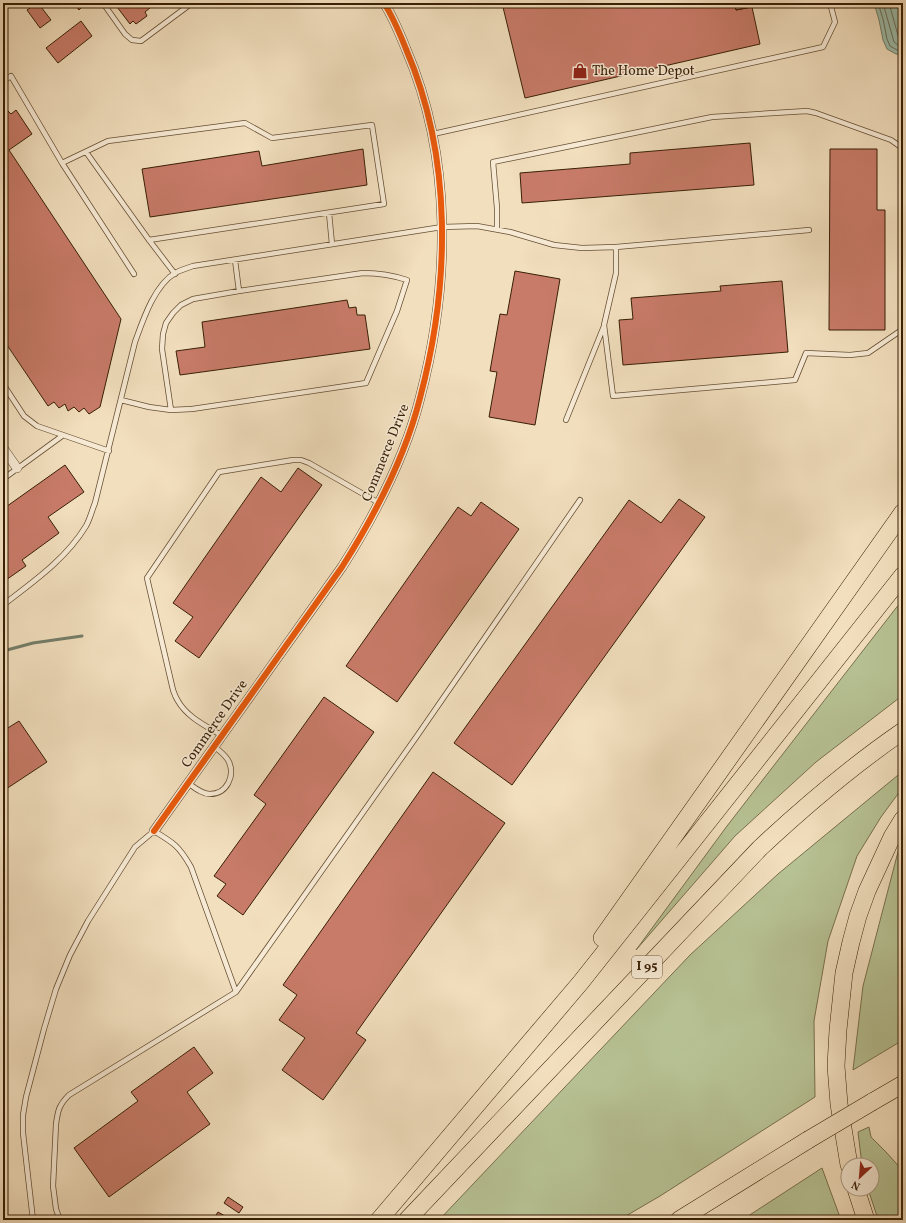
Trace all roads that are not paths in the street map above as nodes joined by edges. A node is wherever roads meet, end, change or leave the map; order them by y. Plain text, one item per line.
1 (103, 3) edge
2 (192, 3) edge
3 (830, 3) edge
4 (387, 4) edge
5 (3, 81) edge
6 (434, 134) junction
7 (903, 150) edge
8 (86, 152) junction
9 (62, 163) junction
10 (329, 213) junction
11 (442, 227) junction
12 (497, 229) junction
13 (810, 230) dead end
14 (149, 240) junction
15 (332, 244) junction
16 (616, 247) junction
17 (235, 260) junction
18 (134, 274) dead end
19 (174, 274) junction
20 (239, 291) junction
21 (604, 325) junction
22 (903, 330) edge
23 (3, 384) edge
24 (121, 400) junction
25 (171, 410) junction
26 (566, 420) dead end
27 (62, 436) junction
28 (3, 448) edge
29 (109, 451) junction
30 (17, 468) junction
31 (3, 479) edge
32 (580, 500) dead end
33 (379, 502) junction
34 (903, 512) edge
35 (903, 575) edge
36 (3, 605) edge
37 (903, 731) edge
38 (221, 736) junction
39 (214, 746) junction
40 (188, 783) junction
41 (903, 819) edge
42 (154, 831) junction
43 (236, 992) junction
44 (903, 1084) edge
45 (489, 1090) junction
46 (848, 1157) edge
47 (859, 1197) edge
48 (33, 1220) edge
49 (60, 1220) edge
50 (379, 1220) edge
51 (407, 1220) edge
52 (679, 1220) edge
53 (866, 1220) edge

1 - 2 lane
3 - 6 lane
4 - 6 street, Commerce Drive
5 - 9 lane
6 - 11 street, Commerce Drive
7 - 12 lane
8 - 9 lane
8 - 10 lane
8 - 14 lane
9 - 18 lane
10 - 14 lane
10 - 15 lane
11 - 12 lane
11 - 15 lane
11 - 33 street, Commerce Drive
12 - 16 lane
13 - 16 lane
14 - 19 lane
15 - 17 lane
16 - 21 lane
17 - 19 lane
17 - 20 lane
19 - 24 lane
20 - 25 lane
20 - 25 lane
21 - 22 lane
21 - 26 lane
23 - 27 lane
24 - 25 lane
24 - 29 lane
27 - 29 lane
27 - 30 lane
28 - 30 street
29 - 36 lane
30 - 31 lane
32 - 43 lane
33 - 38 street, Commerce Drive
33 - 38 lane
34 - 45 highway
35 - 45 highway
37 - 51 highway, I 95
38 - 39 street, Commerce Drive
39 - 40 street, Commerce Drive
39 - 40 lane
40 - 42 street, Commerce Drive
41 - 46 highway
42 - 43 lane
42 - 48 lane
43 - 49 lane
44 - 52 highway, bridge
45 - 50 highway
47 - 53 highway

